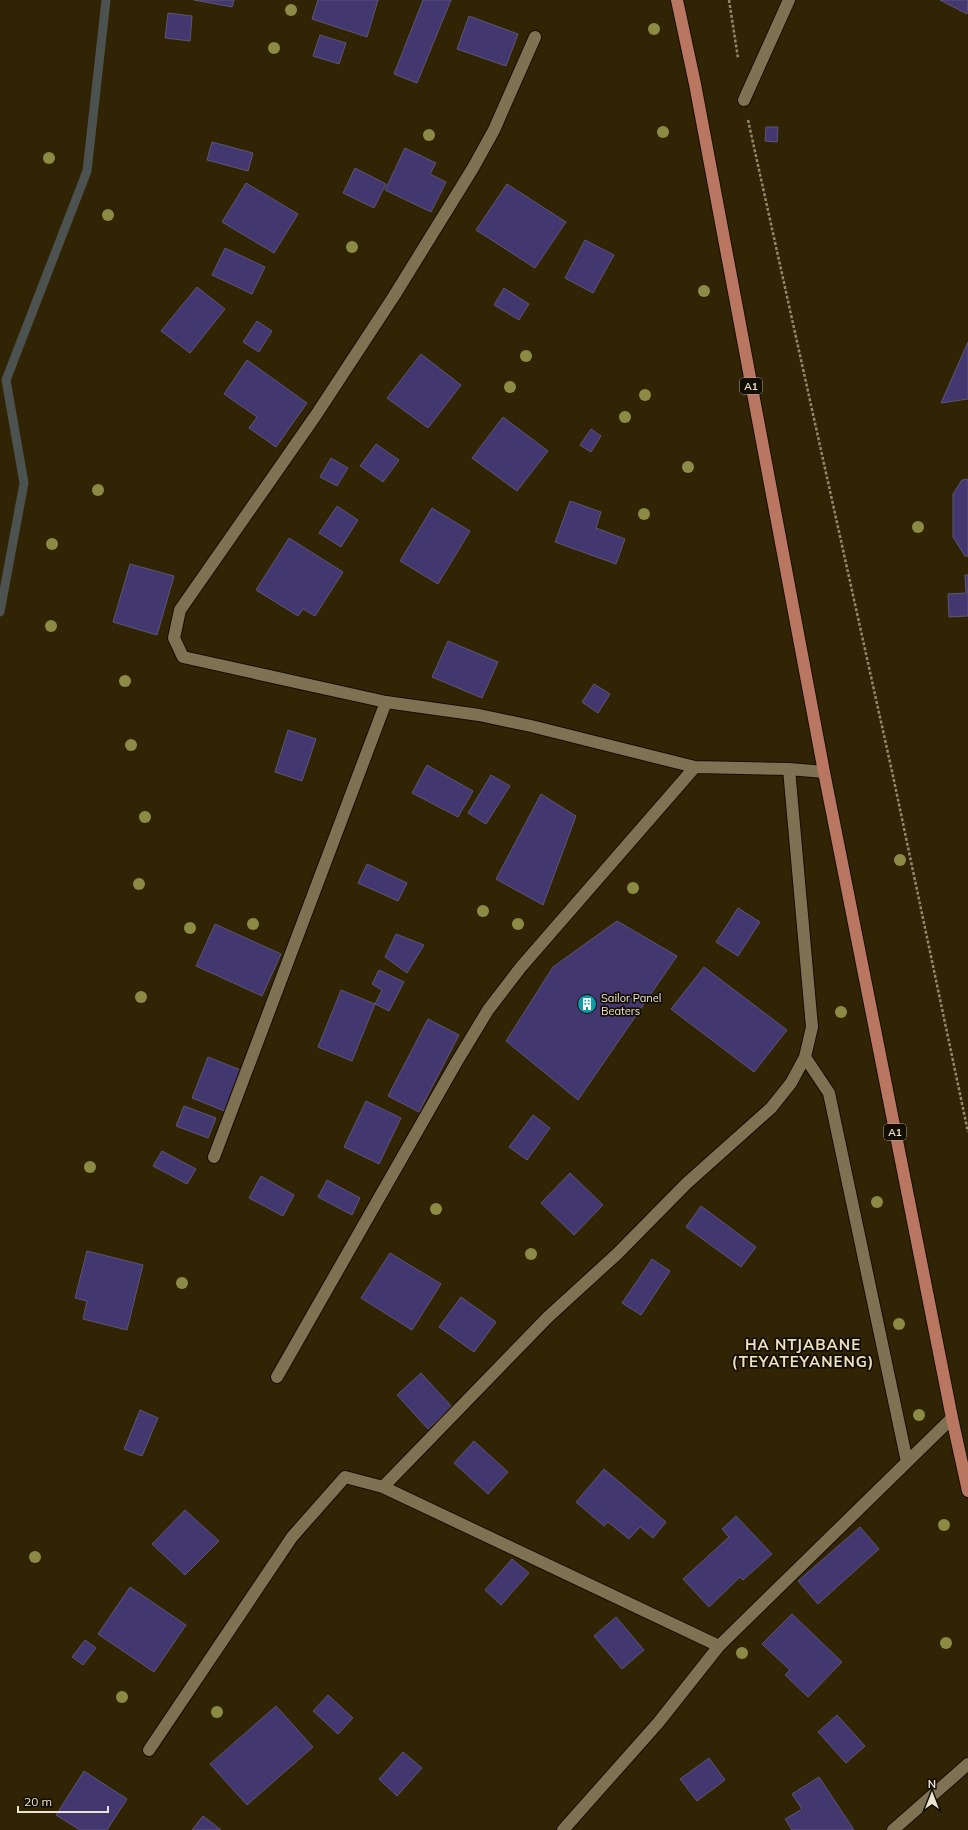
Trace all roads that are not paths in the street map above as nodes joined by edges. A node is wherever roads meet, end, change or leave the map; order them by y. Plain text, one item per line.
1 (677, 0) edge
2 (789, 0) edge
3 (535, 37) dead end
4 (744, 100) road end
5 (386, 702) junction
6 (695, 768) junction
7 (789, 769) junction
8 (824, 772) junction
9 (805, 1057) junction
10 (214, 1157) dead end
11 (277, 1377) dead end
12 (952, 1418) junction
13 (907, 1462) junction
14 (383, 1487) junction
15 (968, 1491) edge
16 (719, 1646) junction
17 (149, 1750) dead end
18 (968, 1764) edge
19 (563, 1830) edge
20 (893, 1830) edge

1 - 8 main road, A1
2 - 4 street
3 - 5 street
5 - 6 street
5 - 10 street
6 - 7 street
6 - 11 street
7 - 8 street
7 - 9 street
8 - 12 main road, A1
9 - 13 street
9 - 14 street
12 - 13 street
12 - 15 main road, A1
13 - 16 street
14 - 16 street
14 - 17 street
16 - 19 street
18 - 20 street

